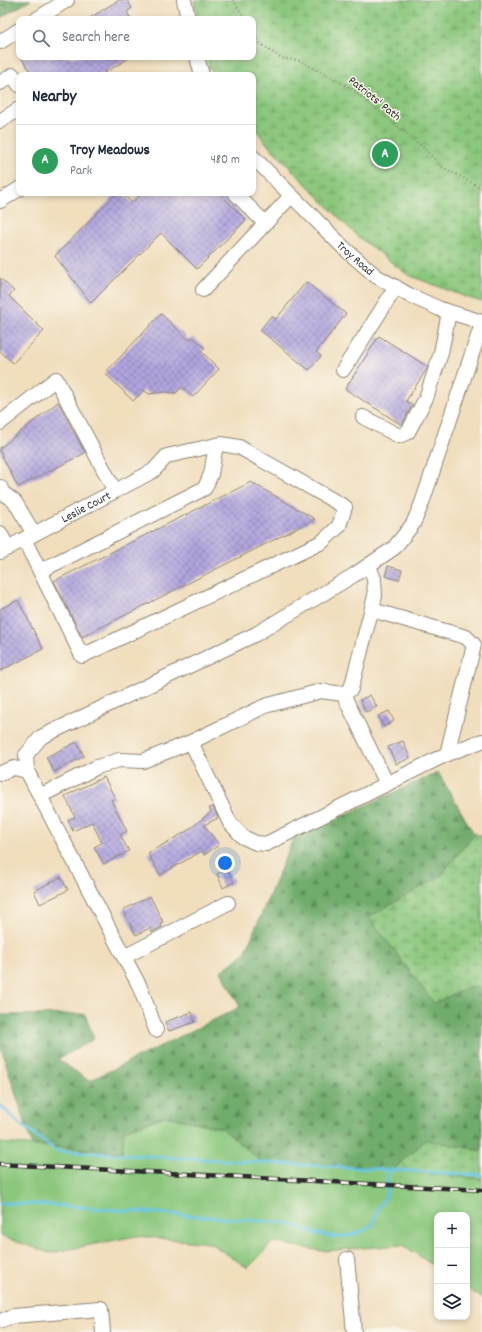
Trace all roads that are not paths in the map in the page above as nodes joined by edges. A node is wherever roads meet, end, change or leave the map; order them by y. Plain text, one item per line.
1 (67, 0) edge
2 (184, 0) edge
3 (42, 16) edge
4 (187, 16) edge
5 (16, 32) edge
6 (0, 42) edge
7 (198, 60) edge
8 (201, 72) edge
9 (16, 80) edge
10 (0, 83) edge
11 (16, 111) edge
12 (0, 121) edge
13 (256, 160) edge
14 (16, 191) edge
15 (238, 196) edge
16 (291, 196) junction
17 (0, 201) edge
18 (265, 223) junction
19 (396, 287) junction
20 (202, 290) dead end
21 (449, 312) junction
22 (482, 323) edge
23 (343, 370) dead end
24 (363, 417) dead end
25 (0, 422) edge
26 (216, 445) junction
27 (0, 488) edge
28 (115, 491) junction
29 (0, 533) edge
30 (29, 537) junction
31 (4, 550) edge
32 (369, 565) junction
33 (40, 571) junction
34 (372, 610) junction
35 (343, 694) junction
36 (482, 741) edge
37 (191, 742) junction
38 (447, 754) junction
39 (27, 771) junction
40 (0, 773) edge
41 (387, 784) junction
42 (40, 796) junction
43 (228, 903) dead end
44 (124, 957) junction
45 (156, 1030) dead end
46 (347, 1259) dead end
47 (0, 1321) edge
48 (103, 1332) edge
49 (354, 1332) edge

1 - 3 street
2 - 4 street
5 - 6 street
7 - 8 street
9 - 10 street
11 - 12 street
13 - 16 street, Troy Road
14 - 17 street
15 - 18 street
16 - 18 street
16 - 19 street, Troy Road
18 - 20 street
19 - 21 street, Troy Road
19 - 23 street
21 - 22 street, Troy Road
21 - 24 street
22 - 32 street
25 - 28 street
26 - 28 street, Leslie Court
26 - 33 street
26 - 33 street
27 - 30 street
28 - 30 street, Leslie Court
29 - 31 street
30 - 31 street, Leslie Court
30 - 33 street
32 - 34 street
32 - 39 street
34 - 35 street
34 - 38 street
35 - 37 street
35 - 41 street
36 - 38 street
37 - 41 street
37 - 42 street
38 - 41 street
39 - 40 street
39 - 42 street
42 - 44 street
43 - 44 street
44 - 45 street
46 - 49 street
47 - 48 street

